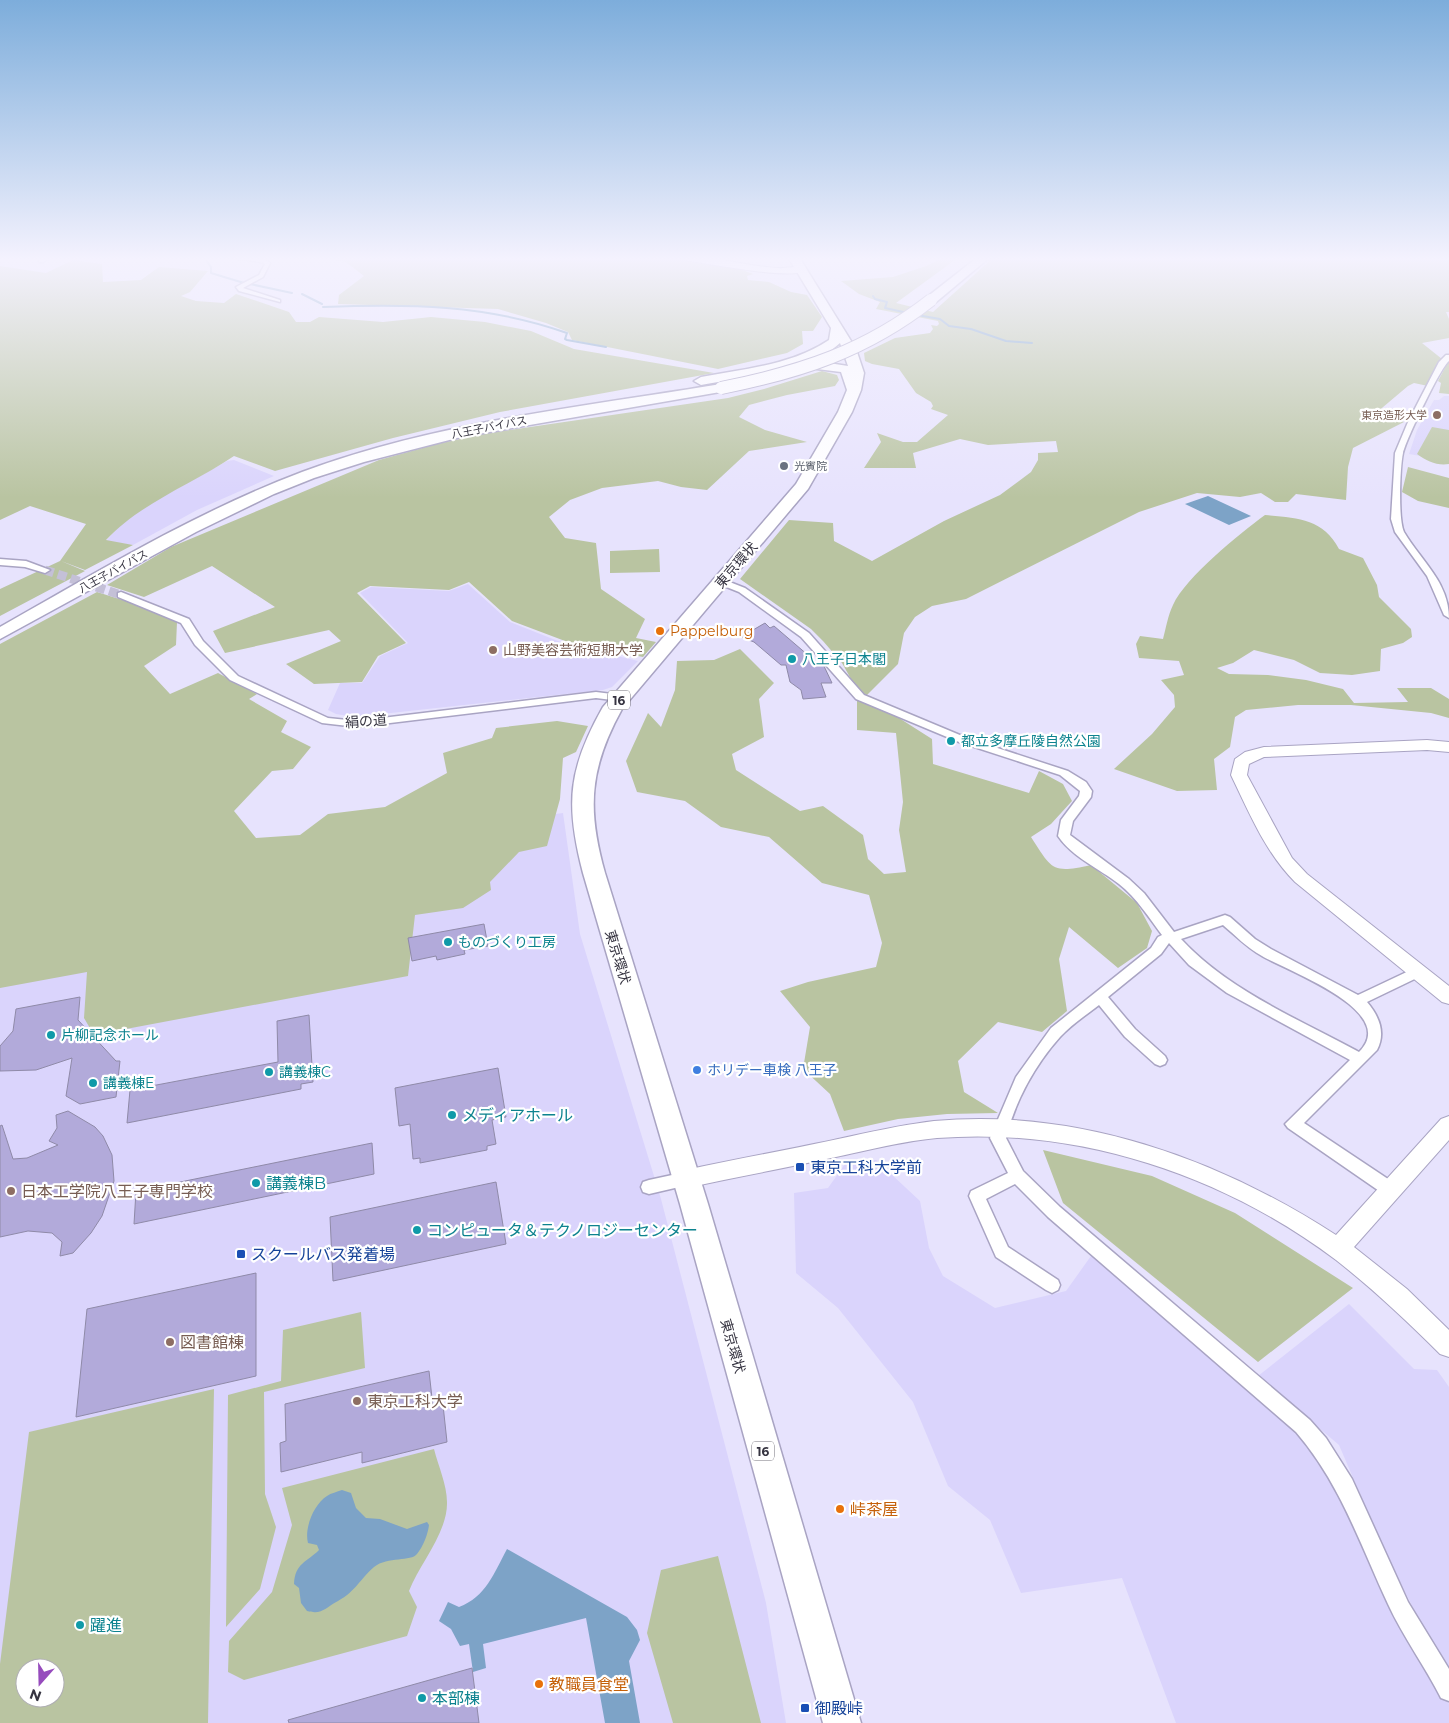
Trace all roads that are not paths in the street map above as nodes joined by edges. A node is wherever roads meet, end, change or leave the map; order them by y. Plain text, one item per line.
1 (836, 337) edge
2 (844, 337) edge
3 (876, 337) edge
4 (852, 351) junction
5 (819, 352) junction
6 (1449, 357) edge
7 (822, 366) junction
8 (854, 390) junction
9 (520, 418) junction
10 (0, 562) edge
11 (45, 570) tunnel mouth
12 (722, 582) junction
13 (120, 595) tunnel mouth
14 (1449, 615) edge
15 (0, 624) edge
16 (0, 634) edge
17 (620, 698) junction
18 (1449, 747) edge
19 (1170, 936) junction
20 (1418, 972) junction
21 (1100, 997) junction
22 (1449, 997) edge
23 (1357, 1001) junction
24 (1360, 1059) junction
25 (1160, 1060) dead end
26 (1449, 1125) edge
27 (1001, 1127) junction
28 (1017, 1176) junction
29 (686, 1179) junction
30 (649, 1187) dead end
31 (1391, 1190) junction
32 (1339, 1248) junction
33 (1052, 1285) dead end
34 (1449, 1346) edge
35 (1449, 1690) edge
36 (842, 1723) edge

1 - 5 highway
2 - 4 highway, 東京環状 / 16
3 - 9 highway, 八王子バイパス, bridge
4 - 5 highway
4 - 7 highway
4 - 8 highway, 東京環状 / 16
5 - 9 highway
6 - 14 street
7 - 8 highway
7 - 9 highway
8 - 12 highway, 東京環状 / 16
9 - 15 highway, 八王子バイパス
9 - 16 highway, 八王子バイパス
10 - 11 street
12 - 17 highway, 東京環状 / 16
12 - 19 street
13 - 17 street, 絹の道
17 - 29 highway, 東京環状 / 16
18 - 20 street
19 - 21 street
19 - 23 street
19 - 24 street
20 - 22 street
20 - 23 street
21 - 25 street
21 - 27 street
23 - 24 street
24 - 31 street
26 - 31 street
27 - 28 street
27 - 29 street
27 - 32 street
28 - 33 street
28 - 35 street
29 - 30 street
29 - 36 highway, 東京環状 / 16
31 - 32 street
32 - 34 street

